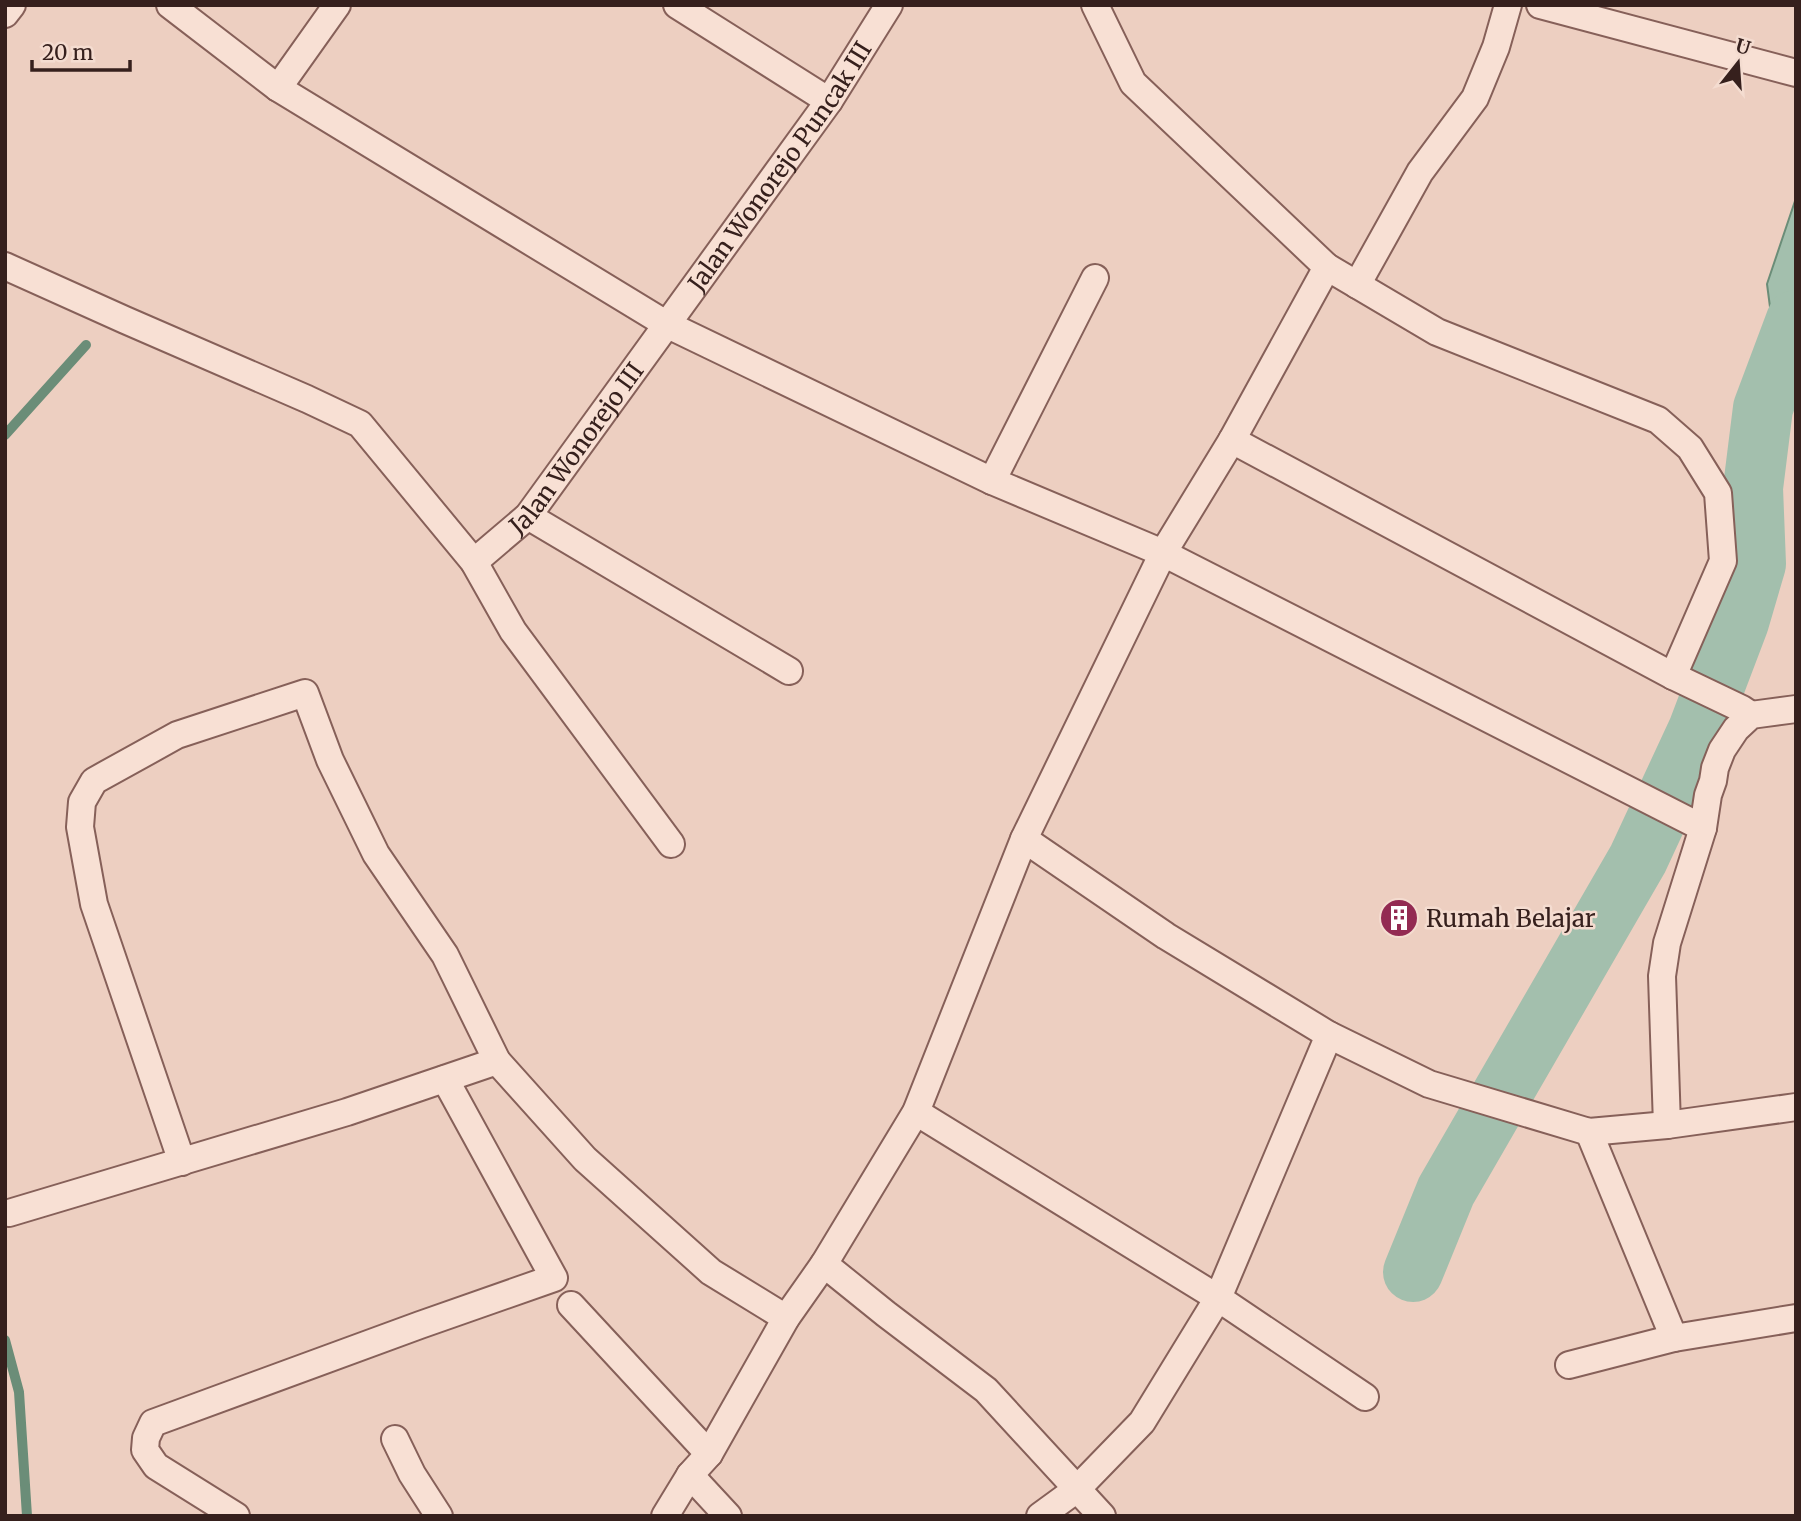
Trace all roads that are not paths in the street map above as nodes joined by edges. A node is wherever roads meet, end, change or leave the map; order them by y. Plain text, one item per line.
1 (12, 5) edge
2 (170, 5) edge
3 (337, 5) edge
4 (677, 5) edge
5 (889, 5) edge
6 (1096, 5) edge
7 (1508, 5) edge
8 (1540, 5) edge
9 (5, 14) edge
10 (1796, 73) edge
11 (278, 88) junction
12 (829, 101) junction
13 (5, 266) edge
14 (1327, 267) junction
15 (1095, 278) dead end
16 (1357, 285) junction
17 (666, 324) junction
18 (1232, 440) junction
19 (992, 481) junction
20 (528, 516) junction
21 (1163, 553) junction
22 (474, 562) junction
23 (789, 671) dead end
24 (1678, 679) junction
25 (1796, 709) edge
26 (1746, 712) junction
27 (1700, 826) junction
28 (1024, 839) junction
29 (671, 844) dead end
30 (1329, 1035) junction
31 (497, 1061) junction
32 (445, 1079) junction
33 (1796, 1107) edge
34 (916, 1112) junction
35 (1667, 1125) junction
36 (1589, 1132) junction
37 (182, 1161) junction
38 (9, 1213) dead end
39 (824, 1264) junction
40 (1218, 1298) junction
41 (571, 1305) dead end
42 (786, 1318) junction
43 (1796, 1318) edge
44 (1674, 1338) junction
45 (1569, 1365) dead end
46 (1365, 1397) dead end
47 (394, 1439) dead end
48 (709, 1454) junction
49 (690, 1475) junction
50 (1077, 1489) junction
51 (236, 1516) edge
52 (439, 1516) edge
53 (665, 1516) edge
54 (728, 1516) edge
55 (1040, 1516) edge
56 (1102, 1516) edge

1 - 9 street
2 - 11 street
3 - 11 street
4 - 12 street
5 - 12 street, Jalan Wonorejo Puncak III
6 - 14 street
7 - 16 street
8 - 10 street
11 - 17 street
12 - 17 street, Jalan Wonorejo Puncak III
13 - 22 street
14 - 16 street
14 - 18 street
15 - 19 street
16 - 24 street
17 - 19 street
17 - 20 street, Jalan Wonorejo III
18 - 21 street
18 - 24 street
19 - 21 street
20 - 22 street, Jalan Wonorejo III
20 - 23 street
21 - 27 street
21 - 28 street
22 - 29 street
24 - 26 street
25 - 26 street
26 - 27 street
27 - 35 street
28 - 30 street
28 - 34 street
30 - 36 street
30 - 40 street
31 - 32 street
31 - 37 street
31 - 42 street
32 - 37 street
32 - 51 street
33 - 35 street
34 - 39 street
34 - 40 street
35 - 36 street
36 - 44 street
37 - 38 street
39 - 42 street
39 - 50 street
40 - 46 street
40 - 50 street
41 - 48 street
42 - 48 street
43 - 44 street
44 - 45 street
47 - 52 street
48 - 49 street
49 - 53 street
49 - 54 street
50 - 55 street
50 - 56 street

